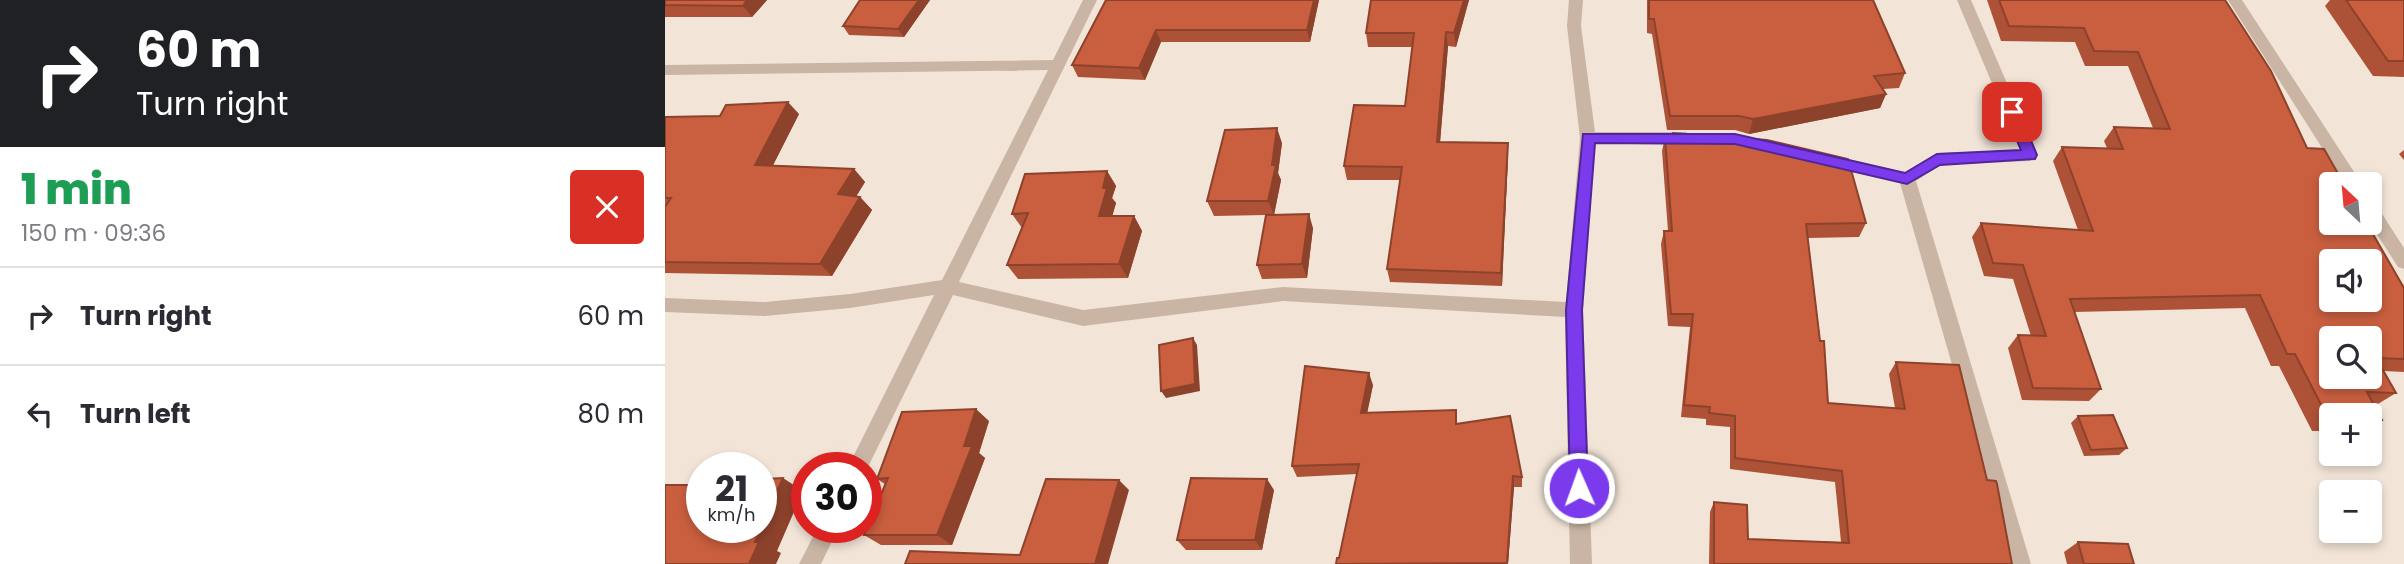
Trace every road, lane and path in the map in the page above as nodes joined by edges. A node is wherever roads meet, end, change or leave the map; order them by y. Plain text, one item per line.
1 (1090, 0) edge
2 (1576, 0) edge
3 (1964, 0) edge
4 (2235, 0) edge
5 (1058, 65) junction
6 (665, 70) edge
7 (1588, 138) junction
8 (1709, 139) edge
9 (1815, 157) edge
10 (2346, 172) edge
11 (1907, 179) junction
12 (2382, 228) edge
13 (2403, 260) edge
14 (947, 286) junction
15 (665, 304) edge
16 (1574, 310) junction
17 (865, 452) edge
18 (821, 543) edge
19 (810, 564) edge
20 (1581, 564) edge
21 (2019, 564) edge

1 - 5 street
2 - 7 street
3 - 11 street
4 - 10 street
5 - 6 street
5 - 14 street
7 - 8 street
7 - 16 street
9 - 11 street
11 - 21 street
12 - 13 street
14 - 15 street
14 - 16 street
14 - 17 street
16 - 20 street
18 - 19 street

